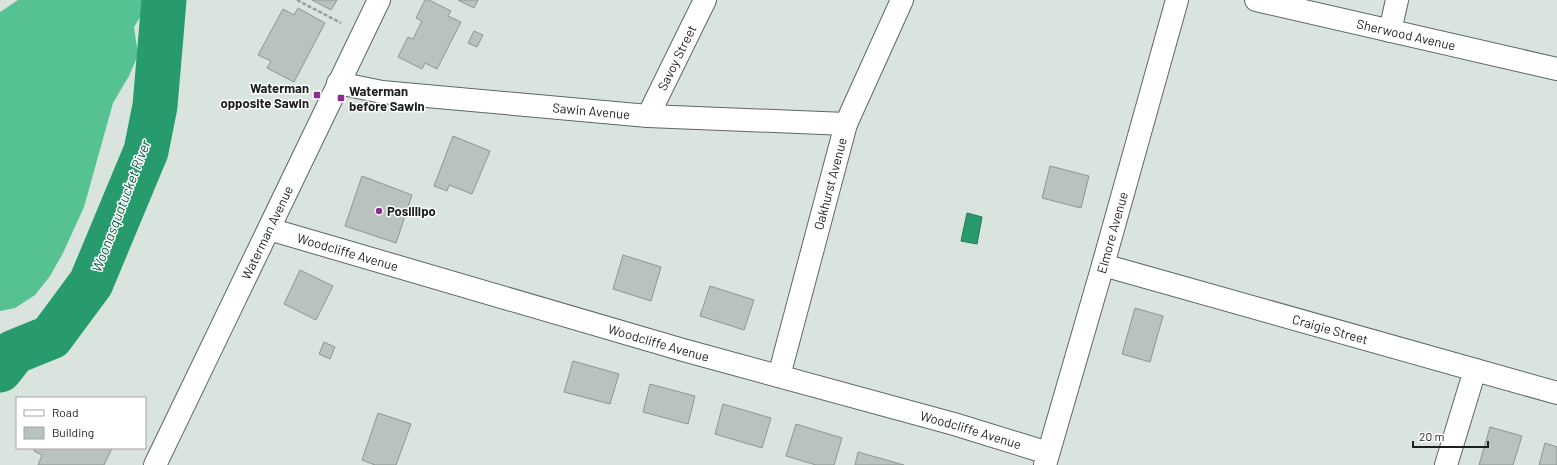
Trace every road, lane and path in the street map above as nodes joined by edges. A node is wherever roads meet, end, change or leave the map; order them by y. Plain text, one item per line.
1 (297, 0) edge
2 (379, 0) edge
3 (705, 0) edge
4 (902, 0) edge
5 (1177, 0) edge
6 (1256, 0) edge
7 (1397, 0) edge
8 (346, 26) dead end
9 (1390, 31) junction
10 (1557, 70) edge
11 (338, 83) junction
12 (648, 116) junction
13 (846, 124) junction
14 (269, 229) junction
15 (1103, 265) junction
16 (1475, 370) junction
17 (779, 376) junction
18 (1557, 393) edge
19 (1046, 459) edge
20 (155, 465) edge
21 (1446, 465) edge

1 - 8 path
2 - 11 street, Waterman Avenue
3 - 12 street, Savoy Street
4 - 13 street, Oakhurst Avenue
5 - 15 street, Elmore Avenue
6 - 9 street, Sherwood Avenue
7 - 9 street
9 - 10 street, Sherwood Avenue
11 - 12 street, Sawin Avenue
11 - 14 street, Waterman Avenue
12 - 13 street, Sawin Avenue
13 - 17 street, Oakhurst Avenue
14 - 17 street, Woodcliffe Avenue
14 - 20 street, Waterman Avenue
15 - 16 street, Craigie Street
15 - 19 street, Elmore Avenue
16 - 18 street, Craigie Street
16 - 21 street
17 - 19 street, Woodcliffe Avenue

